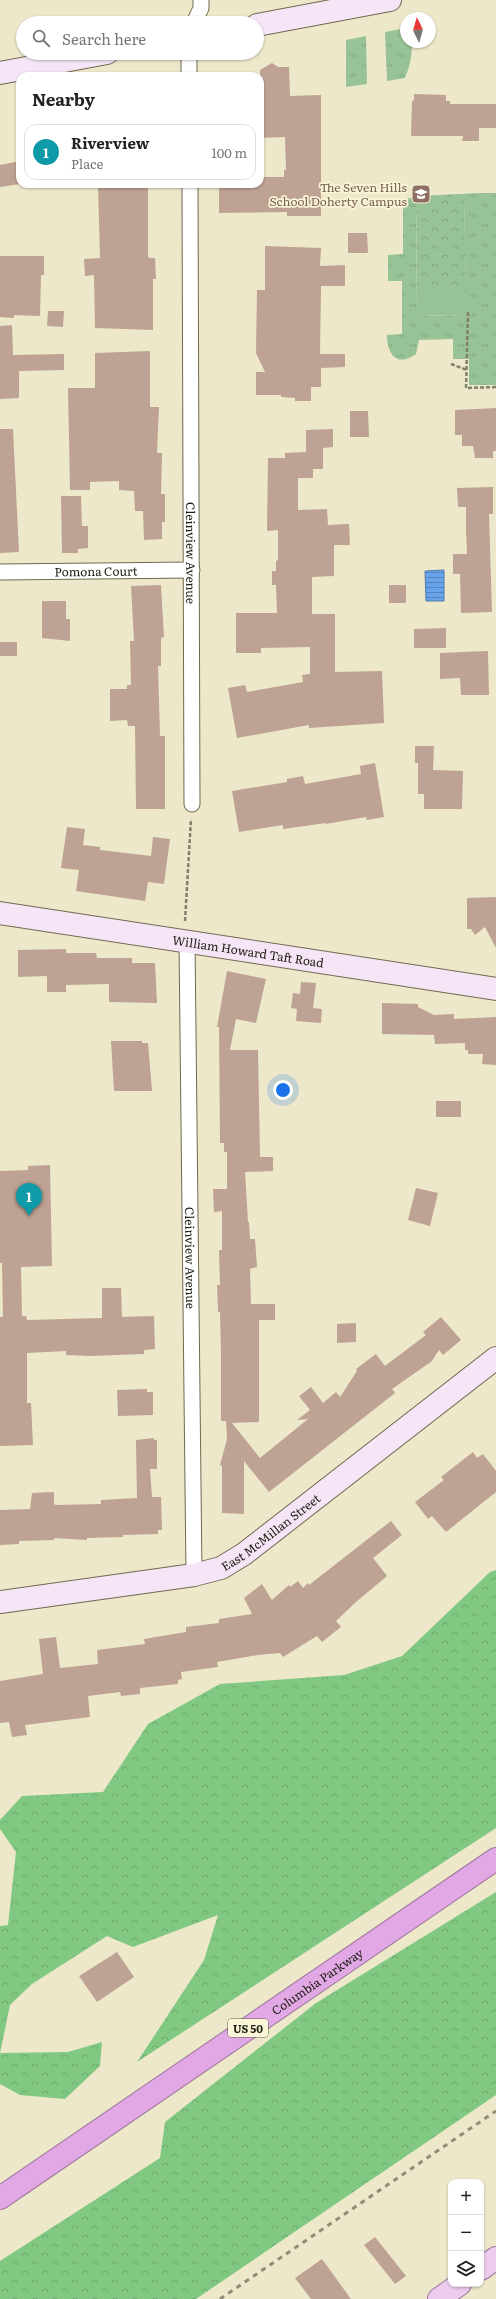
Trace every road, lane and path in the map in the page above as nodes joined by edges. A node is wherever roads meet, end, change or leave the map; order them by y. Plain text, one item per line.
1 (200, 0) edge
2 (390, 0) edge
3 (197, 16) edge
4 (264, 24) edge
5 (70, 60) edge
6 (189, 60) edge
7 (189, 72) edge
8 (0, 73) edge
9 (190, 188) edge
10 (468, 312) dead end
11 (451, 364) dead end
12 (466, 370) junction
13 (496, 387) edge
14 (192, 570) junction
15 (0, 572) edge
16 (192, 804) joint
17 (0, 913) edge
18 (186, 932) junction
19 (496, 989) edge
20 (496, 1358) edge
21 (194, 1575) junction
22 (0, 1602) edge
23 (496, 1859) edge
24 (0, 2198) edge
25 (496, 2258) edge
26 (484, 2266) edge
27 (456, 2287) edge
28 (439, 2299) edge

1 - 3 street
2 - 4 street
5 - 8 street
6 - 7 street
9 - 14 street, Cleinview Avenue
10 - 12 path
11 - 12 path
12 - 13 path
14 - 15 street, Pomona Court
14 - 16 street, Cleinview Avenue
16 - 18 path
17 - 18 street, William Howard Taft Road
18 - 19 street, William Howard Taft Road
18 - 21 street, Cleinview Avenue
20 - 21 street, East McMillan Street
21 - 22 street, East McMillan Street
23 - 24 highway, Columbia Parkway / US 50
25 - 26 main road
27 - 28 main road

